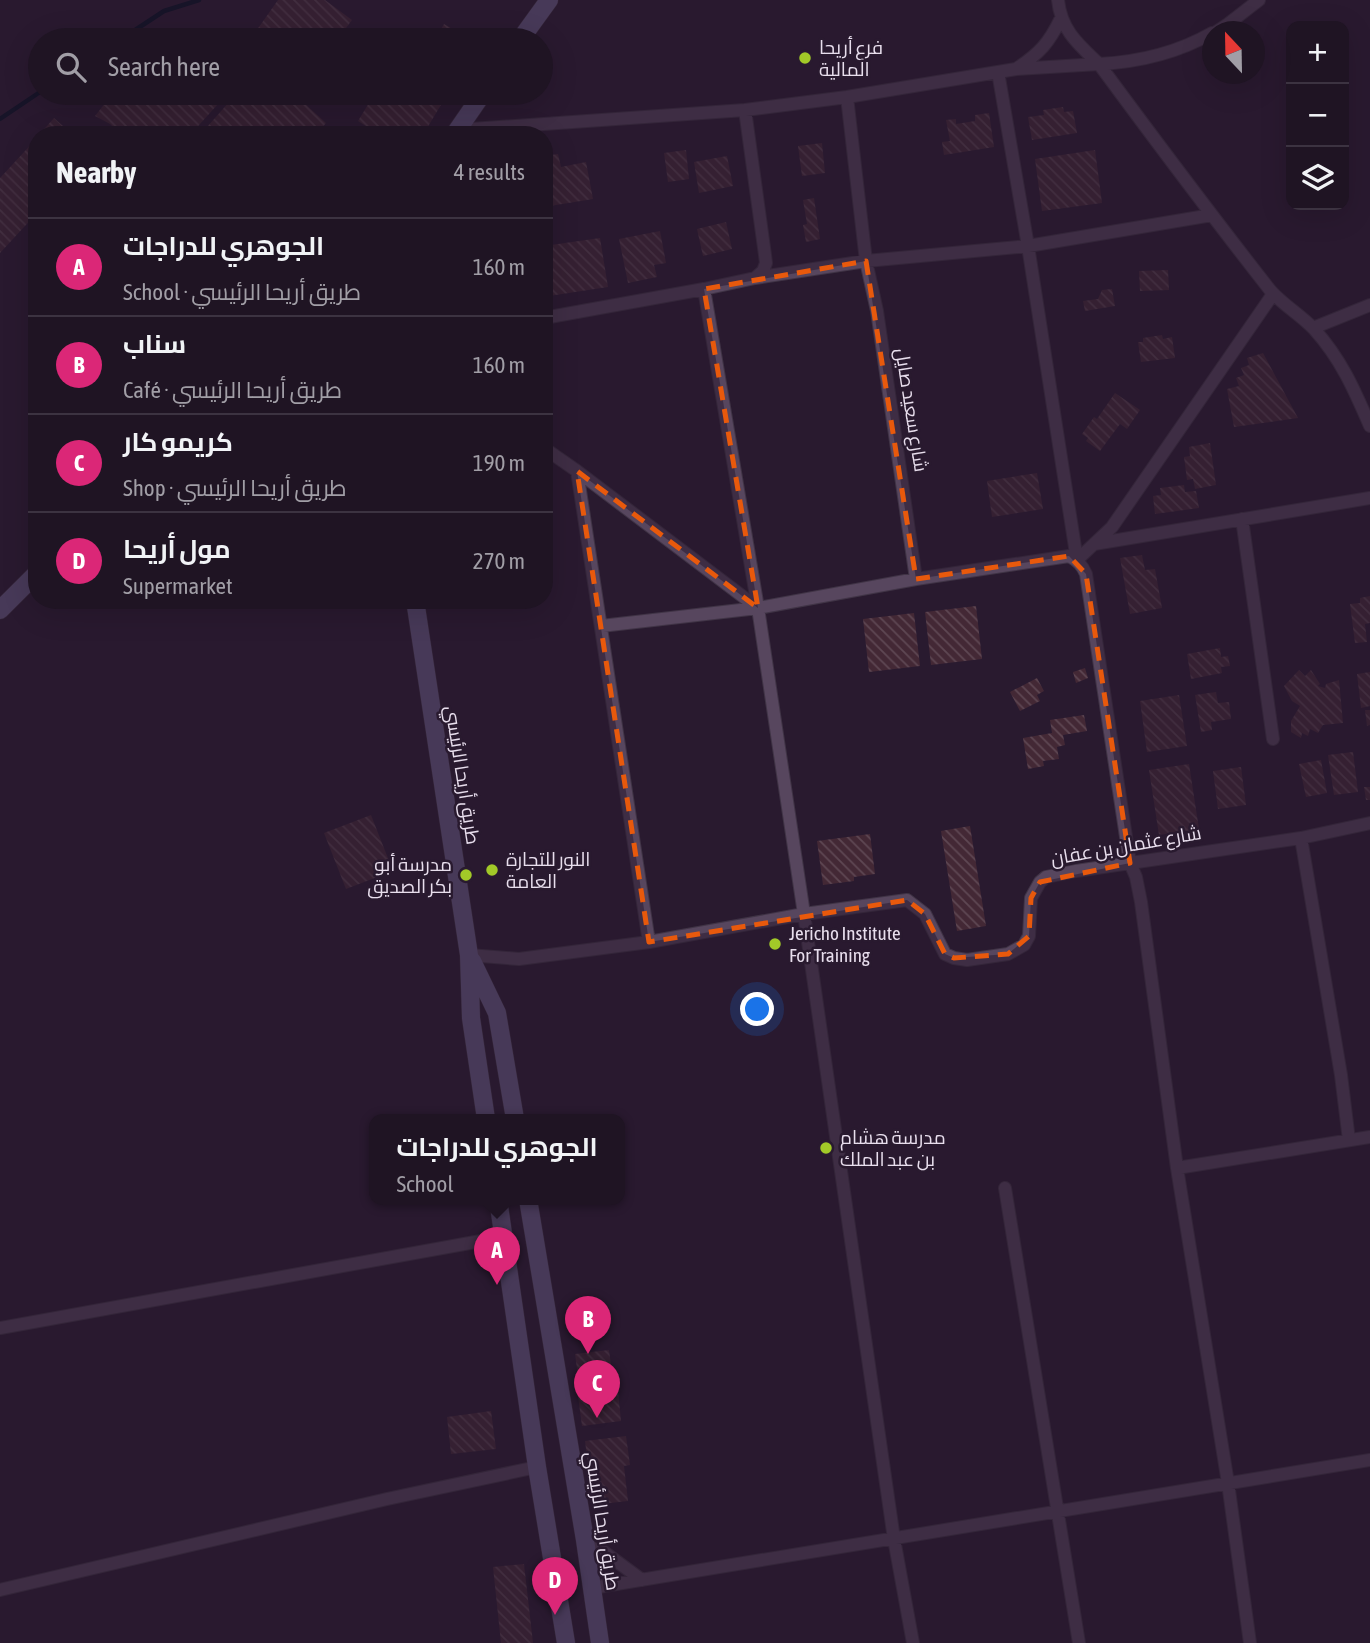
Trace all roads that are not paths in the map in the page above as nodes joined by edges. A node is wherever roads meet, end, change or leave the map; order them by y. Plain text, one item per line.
1 (549, 0) edge
2 (1058, 0) edge
3 (1259, 0) edge
4 (1061, 18) junction
5 (1232, 21) edge
6 (529, 28) edge
7 (1202, 38) edge
8 (1099, 64) junction
9 (1016, 69) junction
10 (998, 72) junction
11 (847, 97) junction
12 (475, 105) edge
13 (745, 110) junction
14 (460, 126) edge
15 (543, 126) edge
16 (1212, 215) junction
17 (1028, 246) junction
18 (866, 261) junction
19 (755, 278) junction
20 (704, 289) junction
21 (1273, 294) junction
22 (1370, 305) edge
23 (553, 316) edge
24 (1313, 328) junction
25 (1370, 426) edge
26 (553, 454) edge
27 (577, 471) junction
28 (1370, 498) edge
29 (1242, 519) junction
30 (1094, 544) junction
31 (1077, 560) junction
32 (916, 579) junction
33 (28, 582) edge
34 (758, 608) junction
35 (416, 609) edge
36 (0, 610) edge
37 (601, 626) junction
38 (1273, 739) dead end
39 (1370, 823) edge
40 (1301, 838) junction
41 (1130, 863) junction
42 (804, 914) junction
43 (649, 942) junction
44 (469, 955) junction
45 (485, 1114) edge
46 (514, 1114) edge
47 (1370, 1137) edge
48 (1349, 1140) junction
49 (1177, 1168) junction
50 (1005, 1188) dead end
51 (499, 1205) edge
52 (529, 1205) edge
53 (503, 1237) junction
54 (0, 1328) edge
55 (1370, 1460) edge
56 (537, 1466) junction
57 (1228, 1483) junction
58 (1057, 1511) junction
59 (894, 1539) junction
60 (586, 1546) junction
61 (642, 1580) junction
62 (592, 1588) junction
63 (0, 1590) edge
64 (566, 1643) edge
65 (600, 1643) edge
66 (913, 1643) edge
67 (1079, 1643) edge
68 (1250, 1643) edge

1 - 6 main road
2 - 4 street
3 - 5 street
4 - 8 street
4 - 9 street
7 - 8 street
8 - 9 street
8 - 16 street
9 - 10 street
10 - 11 street
10 - 17 street
11 - 13 street
11 - 18 street, شارع سعيد صايل
12 - 14 main road
13 - 15 street
13 - 19 street
16 - 17 street
16 - 21 street
17 - 18 street
17 - 31 street
18 - 19 street
18 - 32 street, شارع سعيد صايل
19 - 20 street
20 - 23 street
20 - 34 street
21 - 24 street
21 - 30 street
22 - 24 street
24 - 25 street
26 - 27 street
27 - 34 street
27 - 37 street
28 - 29 street
29 - 30 street
29 - 38 street
30 - 31 street
31 - 32 street
31 - 41 street
32 - 34 street
33 - 36 main road
34 - 37 street
34 - 42 street
35 - 44 main road, طريق أريحا الرئيسي
37 - 43 street
39 - 40 street, شارع عثمان بن عفان
40 - 41 street, شارع عثمان بن عفان
40 - 48 street
41 - 42 street, شارع عثمان بن عفان
41 - 49 street
42 - 43 street, شارع عثمان بن عفان
42 - 59 street
43 - 44 street, شارع عثمان بن عفان
44 - 45 main road, طريق أريحا الرئيسي
44 - 46 main road, طريق أريحا الرئيسي
47 - 48 street
48 - 49 street
49 - 57 street
50 - 58 street
51 - 53 main road
52 - 60 main road, طريق أريحا الرئيسي
53 - 54 street
53 - 56 main road
55 - 57 street
56 - 63 street
56 - 64 main road
57 - 58 street
57 - 68 street
58 - 59 street
58 - 67 street
59 - 61 street
59 - 66 street
60 - 61 street
60 - 62 main road, طريق أريحا الرئيسي
61 - 62 street
62 - 65 main road, طريق أريحا الرئيسي

